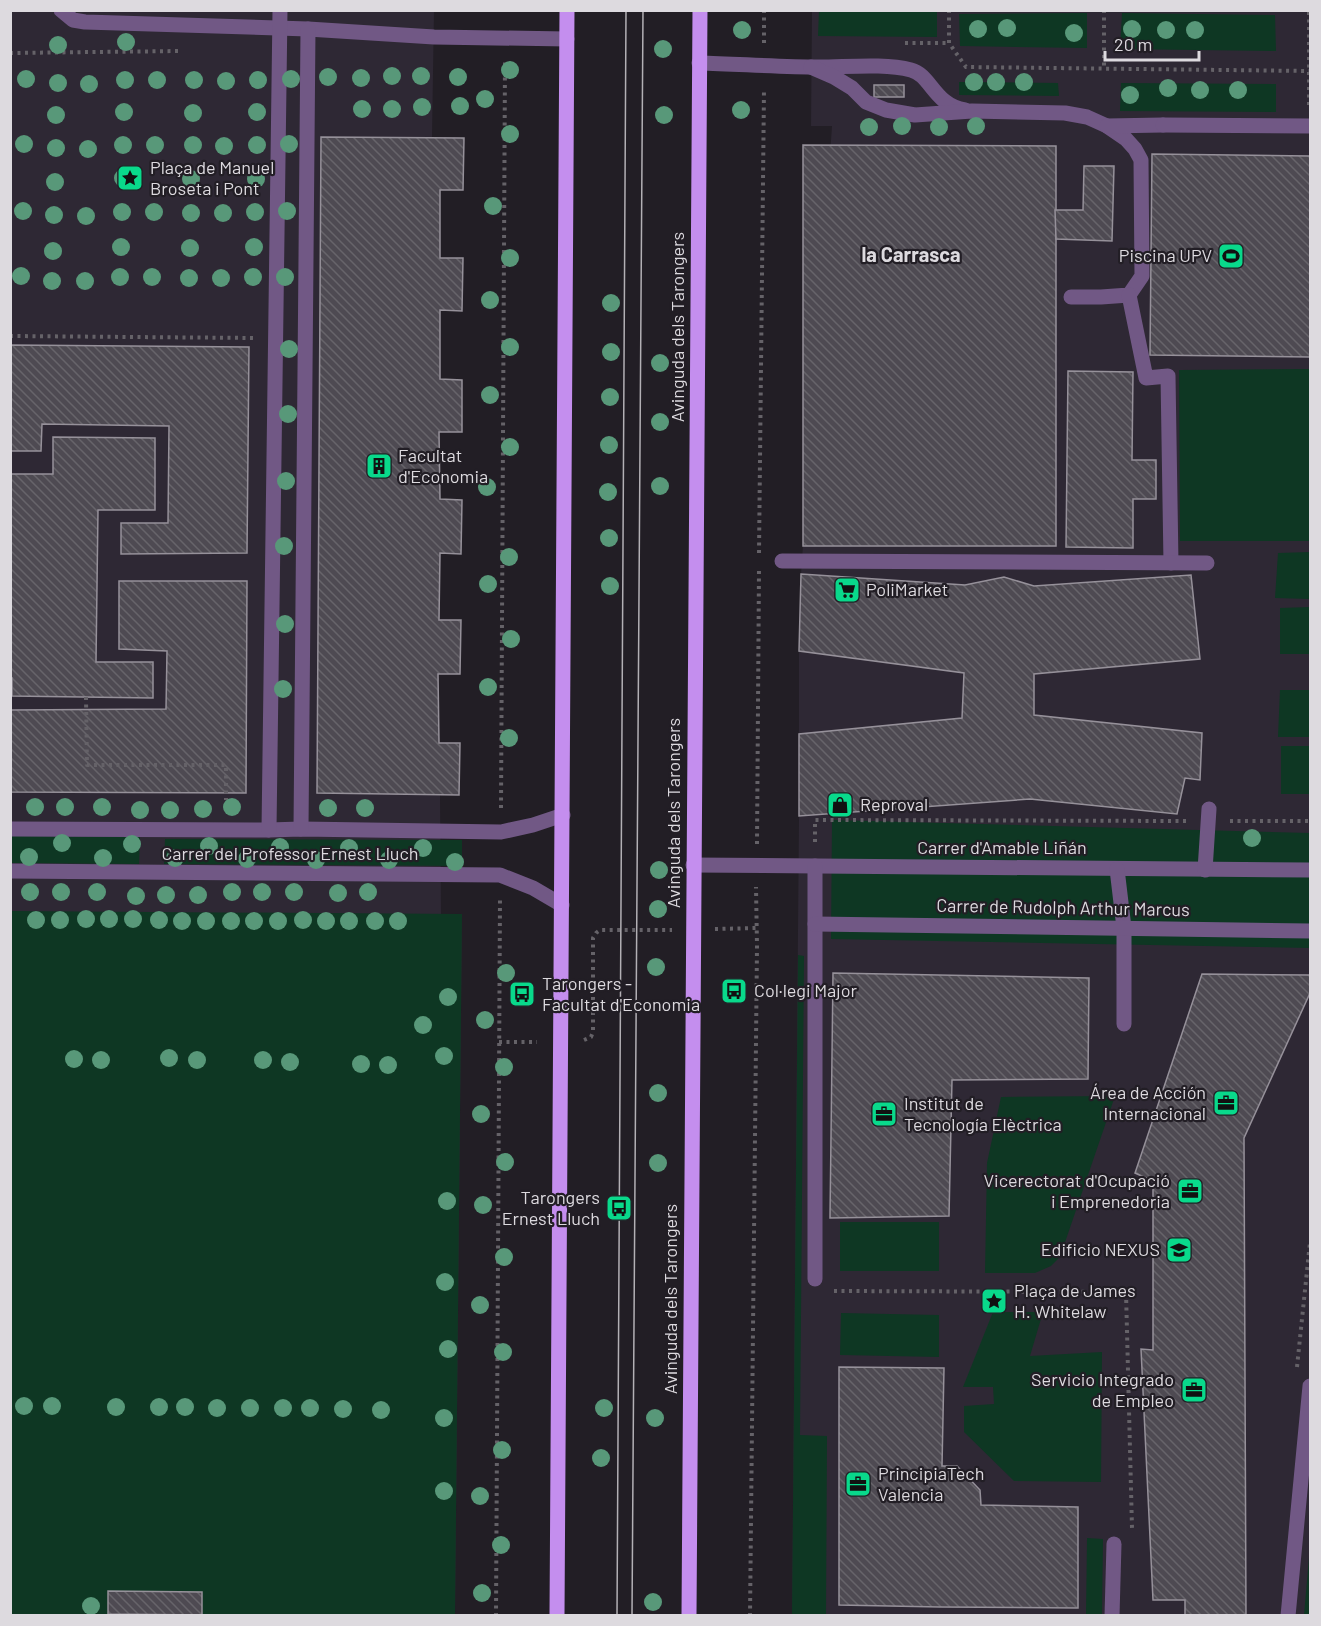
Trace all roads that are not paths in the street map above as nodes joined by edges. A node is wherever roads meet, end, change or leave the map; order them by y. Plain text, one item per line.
1 (61, 10) edge
2 (280, 10) edge
3 (567, 10) edge
4 (699, 10) edge
5 (280, 29) junction
6 (308, 29) junction
7 (567, 39) junction
8 (699, 63) junction
9 (811, 67) junction
10 (972, 111) junction
11 (1107, 126) junction
12 (1310, 126) edge
13 (1130, 295) junction
14 (1071, 297) dead end
15 (782, 561) dead end
16 (1171, 563) junction
17 (1207, 563) dead end
18 (563, 815) junction
19 (1209, 815) road end
20 (10, 829) edge
21 (301, 829) junction
22 (269, 830) junction
23 (693, 865) junction
24 (815, 866) junction
25 (1117, 869) junction
26 (1205, 870) junction
27 (1311, 870) edge
28 (10, 872) edge
29 (562, 905) junction
30 (815, 924) junction
31 (1124, 928) junction
32 (1311, 931) edge
33 (1124, 1024) dead end
34 (815, 1279) road end
35 (1311, 1386) edge
36 (1114, 1544) dead end
37 (557, 1616) edge
38 (689, 1616) edge
39 (1112, 1616) edge
40 (1288, 1616) edge

1 - 5 street
2 - 5 street
3 - 7 main road
4 - 8 main road, Avinguda dels Tarongers
5 - 6 street
5 - 22 street
6 - 7 street
6 - 21 street
7 - 18 main road
8 - 9 street
8 - 23 main road, Avinguda dels Tarongers
9 - 10 street
9 - 10 street
10 - 11 street
11 - 12 street
11 - 13 street
13 - 14 street
13 - 16 street
15 - 16 street
16 - 17 street
18 - 21 street, Carrer del Professor Ernest Lluch
18 - 29 main road
19 - 26 street
20 - 22 street, Carrer del Professor Ernest Lluch
21 - 22 street, Carrer del Professor Ernest Lluch
23 - 24 street, Carrer d'Amable Liñán
23 - 38 main road, Avinguda dels Tarongers
24 - 25 street, Carrer d'Amable Liñán
24 - 30 street
25 - 26 street, Carrer d'Amable Liñán
25 - 31 street
26 - 27 street, Carrer d'Amable Liñán
28 - 29 street, Carrer del Professor Ernest Lluch
29 - 37 main road
30 - 31 street, Carrer de Rudolph Arthur Marcus
30 - 34 street
31 - 32 street, Carrer de Rudolph Arthur Marcus
31 - 33 street
35 - 40 street
36 - 39 street

